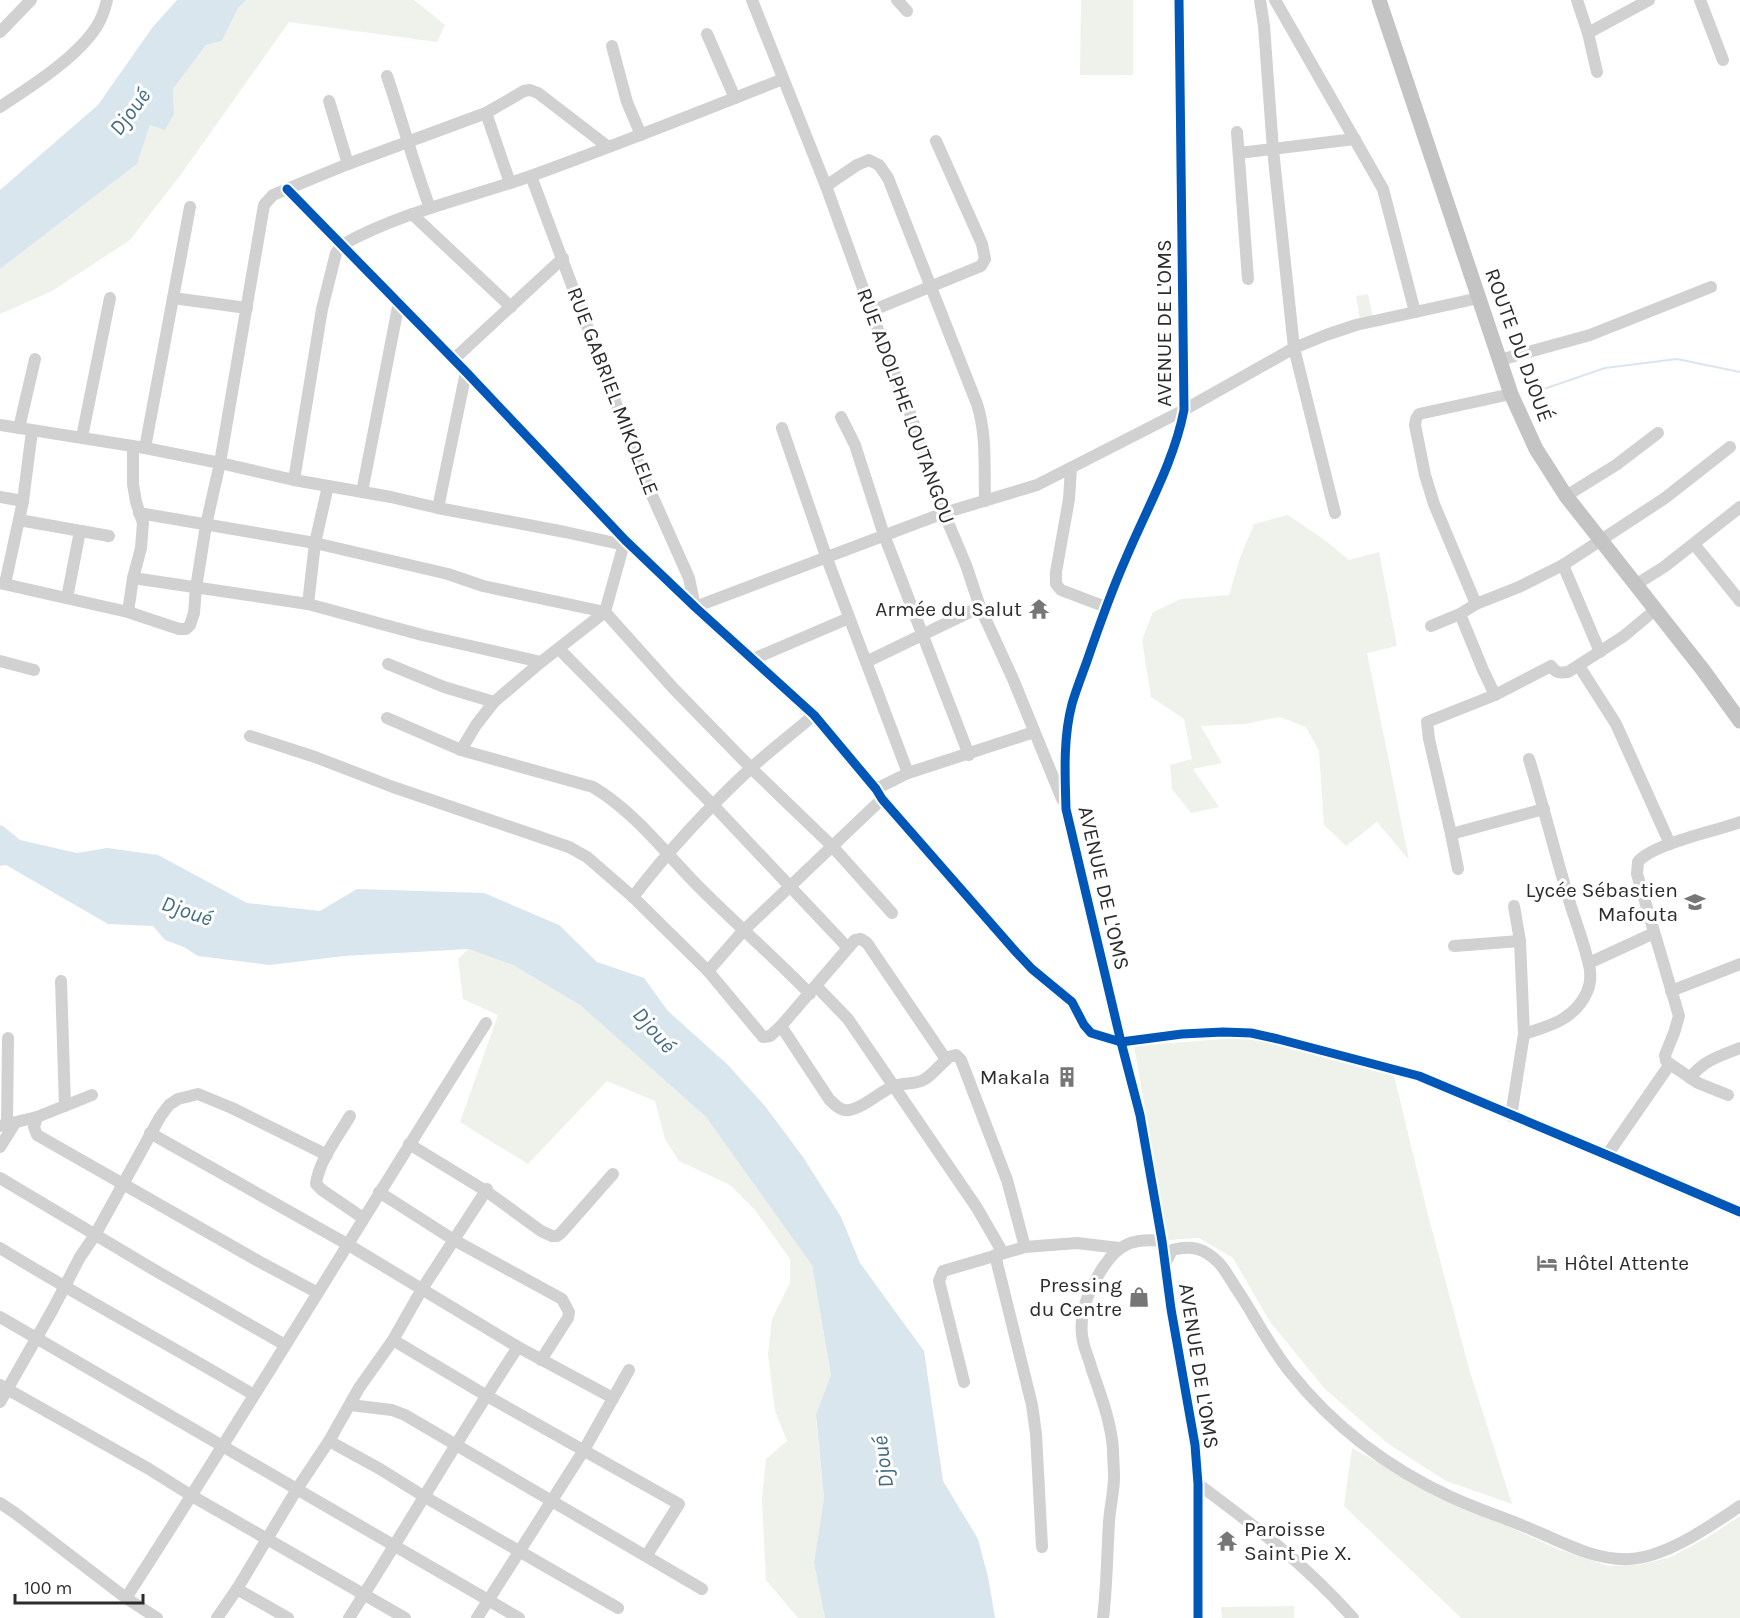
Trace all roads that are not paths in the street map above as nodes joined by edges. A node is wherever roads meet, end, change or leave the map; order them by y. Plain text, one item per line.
1 (31, 0) edge
2 (107, 0) edge
3 (752, 0) edge
4 (897, 0) edge
5 (1179, 0) edge
6 (1260, 0) edge
7 (1275, 0) edge
8 (1379, 0) edge
9 (1577, 0) edge
10 (1649, 0) edge
11 (1700, 0) edge
12 (1635, 3) edge
13 (907, 11) dead end
14 (0, 32) edge
15 (1588, 33) junction
16 (707, 34) dead end
17 (612, 46) dead end
18 (1723, 60) dead end
19 (1597, 72) dead end
20 (387, 76) dead end
21 (783, 79) junction
22 (735, 98) junction
23 (329, 101) dead end
24 (0, 107) edge
25 (486, 113) junction
26 (1237, 132) dead end
27 (641, 135) junction
28 (1355, 139) junction
29 (936, 141) dead end
30 (408, 142) junction
31 (607, 146) junction
32 (1273, 150) junction
33 (1239, 153) junction
34 (348, 164) junction
35 (531, 176) junction
36 (510, 183) junction
37 (826, 186) junction
38 (287, 189) junction
39 (190, 207) dead end
40 (430, 208) junction
41 (412, 214) junction
42 (342, 245) junction
43 (563, 258) junction
44 (1248, 279) dead end
45 (932, 287) junction
46 (1711, 287) dead end
47 (173, 297) junction
48 (110, 298) dead end
49 (1479, 298) junction
50 (399, 303) junction
51 (511, 307) junction
52 (247, 308) junction
53 (871, 311) junction
54 (1416, 312) junction
55 (1294, 348) junction
56 (35, 359) dead end
57 (454, 359) junction
58 (1500, 360) junction
59 (466, 372) junction
60 (1511, 394) junction
61 (1184, 410) junction
62 (842, 417) dead end
63 (0, 425) edge
64 (19, 428) junction
65 (782, 428) dead end
66 (32, 431) junction
67 (1658, 433) dead end
68 (82, 437) junction
69 (139, 447) junction
70 (1730, 447) dead end
71 (220, 463) junction
72 (1071, 468) junction
73 (294, 480) junction
74 (328, 486) junction
75 (362, 492) junction
76 (1566, 496) junction
77 (0, 497) edge
78 (23, 501) junction
79 (985, 501) junction
80 (1740, 507) edge
81 (438, 508) junction
82 (140, 513) junction
83 (944, 513) junction
84 (1335, 513) dead end
85 (19, 520) junction
86 (206, 525) junction
87 (80, 531) junction
88 (884, 535) junction
89 (108, 536) dead end
90 (1601, 541) junction
91 (315, 543) junction
92 (625, 543) junction
93 (1694, 544) junction
94 (826, 556) junction
95 (1563, 565) junction
96 (133, 578) junction
97 (3, 584) edge
98 (1635, 585) junction
99 (196, 588) junction
100 (67, 598) junction
101 (1740, 601) edge
102 (308, 604) junction
103 (1476, 604) junction
104 (695, 607) junction
105 (980, 607) junction
106 (1106, 607) junction
107 (1655, 610) junction
108 (128, 612) junction
109 (605, 612) junction
110 (1460, 614) junction
111 (849, 618) junction
112 (1431, 626) dead end
113 (924, 635) junction
114 (559, 650) junction
115 (1600, 652) junction
116 (753, 659) junction
117 (0, 661) edge
118 (541, 662) junction
119 (866, 662) junction
120 (388, 664) dead end
121 (1579, 666) junction
122 (34, 670) dead end
123 (1495, 695) junction
124 (494, 702) junction
125 (814, 715) junction
126 (387, 718) dead end
127 (1740, 721) edge
128 (1034, 732) junction
129 (250, 736) dead end
130 (461, 750) junction
131 (969, 755) junction
132 (1529, 759) dead end
133 (751, 768) junction
134 (908, 773) junction
135 (879, 794) junction
136 (714, 806) junction
137 (1066, 809) junction
138 (1544, 810) junction
139 (1740, 822) edge
140 (1451, 834) junction
141 (1670, 844) junction
142 (832, 846) junction
143 (668, 854) junction
144 (1458, 869) dead end
145 (790, 886) junction
146 (633, 897) junction
147 (1514, 906) dead end
148 (892, 913) dead end
149 (743, 931) junction
150 (1654, 933) junction
151 (1520, 941) junction
152 (1454, 946) dead end
153 (848, 948) junction
154 (1589, 963) junction
155 (1740, 964) edge
156 (708, 971) junction
157 (61, 981) dead end
158 (813, 990) junction
159 (1671, 991) junction
160 (486, 1023) dead end
161 (781, 1026) junction
162 (1524, 1034) junction
163 (8, 1038) dead end
164 (1121, 1042) junction
165 (1740, 1048) edge
166 (945, 1058) junction
167 (1670, 1064) junction
168 (1690, 1078) junction
169 (893, 1086) junction
170 (92, 1095) dead end
171 (1728, 1095) dead end
172 (64, 1106) junction
173 (350, 1116) dead end
174 (1511, 1116) junction
175 (37, 1117) junction
176 (7, 1124) edge
177 (150, 1133) junction
178 (409, 1144) junction
179 (0, 1147) edge
180 (327, 1155) junction
181 (1607, 1155) junction
182 (613, 1174) dead end
183 (0, 1178) edge
184 (123, 1185) junction
185 (486, 1190) junction
186 (379, 1192) junction
187 (1740, 1212) edge
188 (363, 1218) junction
189 (95, 1235) junction
190 (454, 1240) junction
191 (1162, 1241) junction
192 (347, 1244) junction
193 (1025, 1246) junction
194 (0, 1248) edge
195 (1119, 1248) junction
196 (999, 1254) junction
197 (1165, 1264) junction
198 (64, 1287) junction
199 (422, 1289) junction
200 (318, 1293) junction
201 (0, 1317) edge
202 (37, 1338) junction
203 (393, 1340) junction
204 (285, 1345) junction
205 (518, 1347) junction
206 (541, 1360) junction
207 (629, 1370) dead end
208 (964, 1382) dead end
209 (4, 1387) edge
210 (254, 1395) junction
211 (487, 1396) junction
212 (613, 1398) junction
213 (0, 1401) edge
214 (350, 1405) junction
215 (329, 1441) junction
216 (455, 1445) junction
217 (222, 1447) junction
218 (584, 1450) junction
219 (1198, 1484) junction
220 (297, 1489) junction
221 (192, 1496) junction
222 (425, 1497) junction
223 (550, 1502) junction
224 (0, 1503) edge
225 (1740, 1506) edge
226 (267, 1540) junction
227 (395, 1545) junction
228 (1042, 1547) dead end
229 (519, 1550) junction
230 (647, 1555) junction
231 (702, 1588) dead end
232 (237, 1589) junction
233 (364, 1594) junction
234 (126, 1598) junction
235 (488, 1600) junction
236 (618, 1608) dead end
237 (151, 1617) edge
238 (217, 1618) edge
239 (288, 1618) edge
240 (349, 1618) edge
241 (405, 1618) edge
242 (477, 1618) edge
243 (519, 1618) edge
244 (1103, 1618) edge
245 (1198, 1618) edge
246 (1353, 1618) edge

1 - 14 street
2 - 24 street
3 - 21 street, RUE ADOLPHE LOUTANGOU
4 - 13 street
5 - 61 street, AVENUE DE L'OMS
6 - 32 street
7 - 28 street
8 - 49 main road, ROUTE DU DJOUÉ
9 - 15 street
10 - 12 street
11 - 18 street
12 - 15 street
15 - 19 street
16 - 22 street
17 - 27 street
20 - 30 street
21 - 22 street
21 - 37 street, RUE ADOLPHE LOUTANGOU
22 - 27 street
23 - 34 street
25 - 30 street
25 - 31 street
25 - 36 street
26 - 33 street
27 - 31 street
28 - 32 street
28 - 54 street
29 - 45 street
30 - 34 street
30 - 40 street
31 - 35 street
32 - 33 street
32 - 55 street
33 - 44 street
34 - 38 street
35 - 36 street
35 - 43 street, RUE GABRIEL MIKOLELE
36 - 40 street
37 - 45 street
37 - 53 street, RUE ADOLPHE LOUTANGOU
38 - 42 street
38 - 52 street
39 - 47 street
40 - 41 street
41 - 42 street
41 - 51 street
42 - 50 street
42 - 73 street
43 - 51 street
43 - 104 street, RUE GABRIEL MIKOLELE
45 - 53 street
45 - 79 street
46 - 58 street
47 - 52 street
47 - 69 street
48 - 68 street
49 - 54 street
49 - 58 main road, ROUTE DU DJOUÉ
50 - 57 street
50 - 75 street
51 - 57 street
52 - 71 street
53 - 83 street, RUE ADOLPHE LOUTANGOU
54 - 55 street
55 - 61 street
55 - 84 street
56 - 64 street
57 - 59 street
58 - 60 main road, ROUTE DU DJOUÉ
59 - 81 street
59 - 92 street
60 - 76 main road, ROUTE DU DJOUÉ
60 - 103 street
61 - 72 street
61 - 106 street, AVENUE DE L'OMS
62 - 88 street
63 - 64 street
64 - 66 street
65 - 94 street
66 - 68 street
66 - 78 street
67 - 76 street
68 - 69 street
69 - 71 street
69 - 82 street
70 - 90 street
71 - 73 street
71 - 86 street
72 - 79 street
72 - 106 street
73 - 74 street
74 - 75 street
74 - 91 street
75 - 81 street
76 - 90 main road, ROUTE DU DJOUÉ
77 - 78 street
78 - 85 street
79 - 83 street
80 - 93 street
81 - 92 street
82 - 86 street
82 - 96 street
83 - 88 street
83 - 105 street, RUE ADOLPHE LOUTANGOU
85 - 87 street
85 - 97 street
86 - 91 street
86 - 99 street
87 - 89 street
87 - 100 street
88 - 94 street
88 - 113 street
90 - 95 street
90 - 98 main road, ROUTE DU DJOUÉ
91 - 102 street
91 - 109 street
92 - 104 street
92 - 109 street
93 - 98 street
93 - 101 street
94 - 104 street
94 - 111 street
95 - 103 street
95 - 115 street
96 - 99 street
96 - 108 street
97 - 100 street
98 - 107 main road, ROUTE DU DJOUÉ
99 - 102 street
99 - 108 street
100 - 108 street
102 - 118 street
103 - 110 street
104 - 116 street
105 - 113 street
105 - 128 street, RUE ADOLPHE LOUTANGOU
106 - 137 street, AVENUE DE L'OMS
107 - 115 street
107 - 127 main road, ROUTE DU DJOUÉ
109 - 114 street
109 - 133 street
110 - 112 street
110 - 123 street
111 - 116 street
111 - 119 street
113 - 119 street
113 - 131 street
114 - 118 street
114 - 136 street
115 - 121 street
116 - 125 street
117 - 122 street
118 - 124 street
119 - 134 street
120 - 124 street
121 - 123 street
121 - 141 street
123 - 140 street
124 - 130 street
125 - 133 street
125 - 135 street
126 - 130 street
128 - 131 street
128 - 137 street, RUE ADOLPHE LOUTANGOU
129 - 146 street
130 - 143 street
131 - 134 street
132 - 138 street
133 - 136 street
133 - 142 street
134 - 135 street
135 - 142 street
135 - 164 street
136 - 143 street
136 - 145 street
137 - 164 street, AVENUE DE L'OMS
138 - 140 street
138 - 154 street
139 - 141 street
140 - 144 street
141 - 150 street
142 - 145 street
142 - 148 street
143 - 146 street
143 - 149 street
145 - 149 street
145 - 153 street
146 - 156 street
147 - 151 street
149 - 156 street
149 - 158 street
150 - 154 street
150 - 159 street
151 - 152 street
151 - 162 street
153 - 158 street
153 - 166 street
154 - 162 street
155 - 159 street
156 - 161 street
157 - 172 street
158 - 161 street
158 - 169 street
159 - 167 street
160 - 178 street
161 - 169 street
162 - 174 street
163 - 176 street
164 - 174 street
164 - 191 street, AVENUE DE L'OMS
165 - 168 street
166 - 169 street
166 - 193 street
167 - 168 street
167 - 181 street
168 - 171 street
169 - 196 street
170 - 172 street
172 - 175 street
173 - 180 street
174 - 181 street
175 - 176 street
175 - 184 street
176 - 179 street
177 - 180 street
177 - 184 street
177 - 192 street
178 - 185 street
178 - 186 street
180 - 188 street
181 - 187 street
182 - 185 street
183 - 189 street
184 - 189 street
184 - 200 street
185 - 190 street
186 - 188 street
186 - 190 street
188 - 192 street
189 - 198 street
189 - 204 street
190 - 199 street
190 - 206 street
191 - 195 street
191 - 197 street, AVENUE DE L'OMS
192 - 199 street
192 - 200 street
193 - 195 street
193 - 196 street
194 - 198 street
195 - 244 street
196 - 208 street
196 - 228 street
197 - 219 street, AVENUE DE L'OMS
197 - 225 street
198 - 202 street
198 - 210 street
199 - 203 street
199 - 205 street
200 - 204 street
201 - 202 street
202 - 209 street
202 - 217 street
203 - 211 street
203 - 214 street
204 - 210 street
205 - 206 street
205 - 211 street
206 - 212 street
207 - 212 street
209 - 213 street
209 - 221 street
210 - 217 street
211 - 216 street
211 - 218 street
212 - 218 street
214 - 215 street
214 - 216 street
215 - 220 street
215 - 222 street
216 - 222 street
216 - 223 street
217 - 220 street
217 - 221 street
218 - 223 street
218 - 230 street
219 - 245 street, AVENUE DE L'OMS
219 - 246 street
220 - 226 street
220 - 227 street
221 - 226 street
221 - 234 street
222 - 227 street
222 - 229 street
223 - 229 street
223 - 230 street
224 - 234 street
226 - 232 street
226 - 233 street
227 - 233 street
227 - 235 street
229 - 235 street
229 - 236 street
230 - 231 street
232 - 238 street
232 - 239 street
233 - 240 street
233 - 241 street
234 - 237 street
235 - 242 street
235 - 243 street

